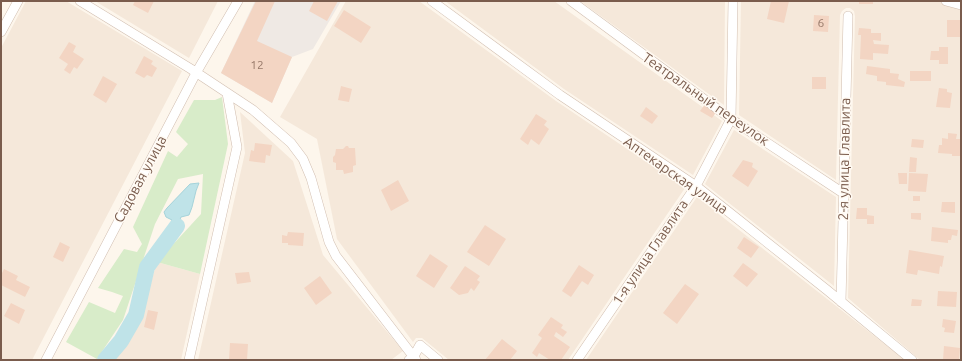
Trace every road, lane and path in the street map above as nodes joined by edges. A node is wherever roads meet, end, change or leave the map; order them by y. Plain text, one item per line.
1 (18, 1) edge
2 (80, 1) edge
3 (238, 1) edge
4 (432, 1) edge
5 (571, 1) edge
6 (733, 1) edge
7 (946, 1) edge
8 (961, 5) edge
9 (848, 16) dead end
10 (1, 32) edge
11 (196, 73) junction
12 (227, 93) junction
13 (731, 119) junction
14 (696, 186) junction
15 (843, 193) junction
16 (841, 302) junction
17 (413, 359) edge
18 (46, 360) edge
19 (189, 360) edge
20 (438, 360) edge
21 (577, 360) edge
22 (912, 360) edge

1 - 10 street
2 - 11 street
3 - 11 street, Садовая улица
4 - 14 street, Аптекарская улица
5 - 13 street, Театральный переулок
6 - 13 street, 1-я улица Главлита
7 - 8 street
9 - 15 street, 2-я улица Главлита
11 - 12 street
11 - 18 street, Садовая улица
12 - 17 street
12 - 19 street
13 - 14 street, 1-я улица Главлита
13 - 15 street, Театральный переулок
14 - 16 street, Аптекарская улица
14 - 21 street, 1-я улица Главлита
15 - 16 street, 2-я улица Главлита
16 - 22 street, Аптекарская улица
17 - 20 street

